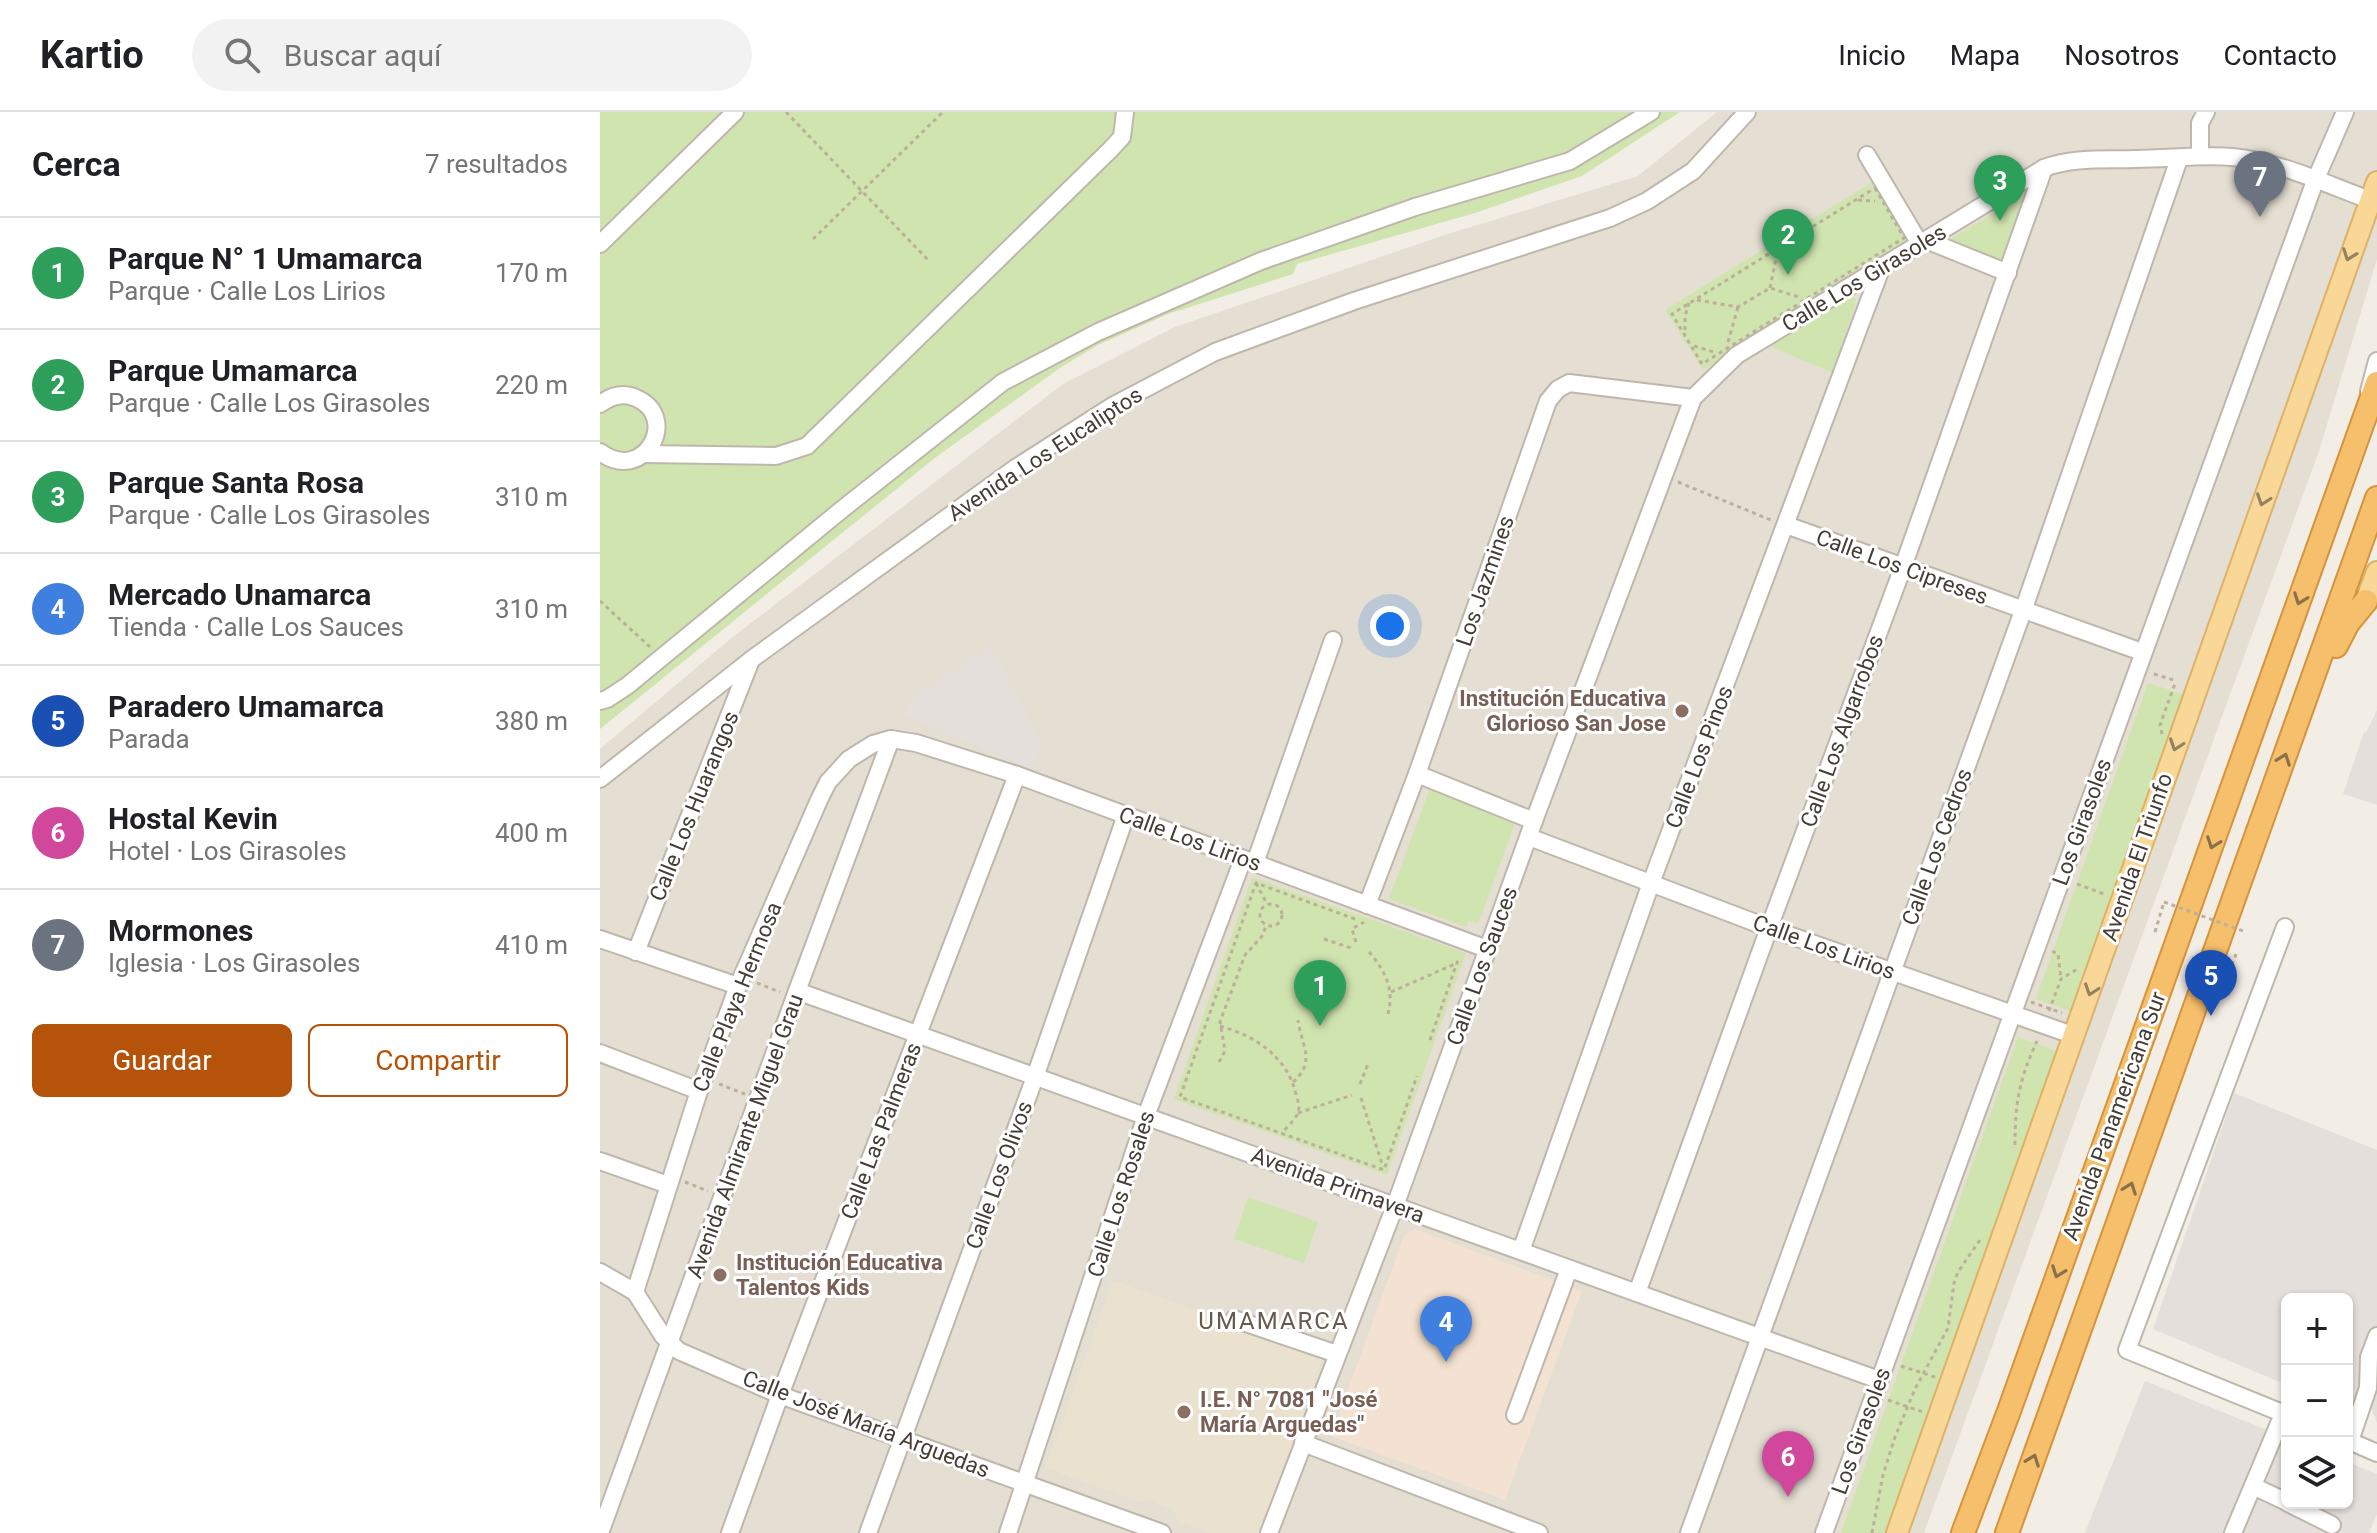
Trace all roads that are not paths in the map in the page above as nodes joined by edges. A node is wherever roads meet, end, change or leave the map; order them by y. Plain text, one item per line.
1 (735, 112) edge
2 (1125, 112) edge
3 (1651, 112) edge
4 (1747, 112) edge
5 (2206, 112) edge
6 (2345, 112) edge
7 (1867, 155) dead end
8 (2200, 155) junction
9 (2179, 159) junction
10 (2044, 168) junction
11 (2315, 181) junction
12 (2374, 191) edge
13 (1923, 242) junction
14 (600, 244) edge
15 (1882, 266) junction
16 (2008, 273) junction
17 (2377, 361) edge
18 (2377, 383) edge
19 (1693, 398) junction
20 (600, 404) edge
21 (600, 452) edge
22 (644, 454) junction
23 (2346, 472) junction
24 (2377, 498) edge
25 (1786, 525) junction
26 (1903, 567) junction
27 (2377, 572) edge
28 (2371, 598) edge
29 (2023, 611) junction
30 (1333, 640) dead end
31 (2142, 652) junction
32 (752, 659) junction
33 (600, 701) edge
34 (2296, 726) junction
35 (891, 739) junction
36 (1417, 774) junction
37 (1017, 775) junction
38 (600, 779) edge
39 (1126, 815) junction
40 (1531, 829) junction
41 (1249, 861) junction
42 (1651, 883) junction
43 (1367, 905) junction
44 (2285, 927) dead end
45 (1769, 928) junction
46 (600, 939) edge
47 (1487, 949) junction
48 (636, 952) junction
49 (1893, 971) junction
50 (740, 982) junction
51 (796, 994) junction
52 (2014, 1015) junction
53 (2078, 1028) junction
54 (918, 1034) junction
55 (600, 1053) edge
56 (1035, 1077) junction
57 (702, 1085) junction
58 (1146, 1116) junction
59 (600, 1161) edge
60 (669, 1181) junction
61 (1395, 1206) junction
62 (1521, 1251) junction
63 (1569, 1269) junction
64 (600, 1272) edge
65 (635, 1292) junction
66 (1637, 1293) junction
67 (1234, 1319) dead end
68 (2377, 1336) edge
69 (1760, 1337) junction
70 (670, 1345) junction
71 (1337, 1354) junction
72 (1876, 1387) junction
73 (780, 1395) junction
74 (2281, 1413) edge
75 (1515, 1415) dead end
76 (2281, 1424) edge
77 (2350, 1437) edge
78 (903, 1439) junction
79 (1303, 1443) junction
80 (2353, 1443) edge
81 (2377, 1453) edge
82 (1026, 1484) junction
83 (2253, 1486) junction
84 (2281, 1500) edge
85 (2300, 1509) edge
86 (2332, 1525) dead end
87 (1143, 1530) edge
88 (600, 1533) edge
89 (730, 1533) edge
90 (868, 1533) edge
91 (1008, 1533) edge
92 (1162, 1533) edge
93 (1269, 1533) edge
94 (1539, 1533) edge
95 (1689, 1533) edge
96 (1824, 1533) edge
97 (1897, 1533) edge
98 (1963, 1533) edge
99 (2007, 1533) edge
100 (2233, 1533) edge

1 - 14 street
2 - 22 street
3 - 33 street
4 - 32 street, Avenida Los Eucaliptos
5 - 8 street
6 - 11 street, Los Girasoles
7 - 13 street
8 - 9 street, Calle Los Girasoles
8 - 11 street, Calle Los Girasoles
9 - 10 street, Calle Los Girasoles
9 - 29 street, Calle Los Cedros
10 - 13 street, Calle Los Girasoles
10 - 16 street, Calle Los Algarrobos
11 - 12 street, Calle Los Girasoles
11 - 31 street, Los Girasoles
12 -> 53 main road, Avenida El Triunfo
13 - 15 street, Calle Los Girasoles
13 - 16 street
15 - 19 street, Calle Los Girasoles
15 - 25 street, Calle Los Pinos
16 - 26 street, Calle Los Algarrobos
17 - 23 street
18 - 23 highway, Avenida Panamericana Sur
19 - 36 street, Los Jazmines
19 - 40 street, Calle Los Sauces
20 - 22 street
21 - 22 street
23 -> 98 highway, Avenida Panamericana Sur
24 - 34 highway, Avenida Panamericana Sur
25 - 26 street, Calle Los Cipreses
25 - 42 street, Calle Los Pinos
26 - 29 street, Calle Los Cipreses
26 - 45 street, Calle Los Algarrobos
27 - 28 main road
28 - 34 highway
29 - 31 street, Calle Los Cipreses
29 - 49 street, Calle Los Cedros
30 - 41 street, Calle Los Rosales
31 - 52 street, Los Girasoles
32 - 38 street, Avenida Los Eucaliptos
32 - 48 street, Calle Los Huarangos
99 -> 34 highway, Avenida Panamericana Sur
35 - 37 street, Calle Los Lirios
35 - 50 street, Calle Playa Hermosa
35 - 51 street, Avenida Almirante Miguel Grau
36 - 40 street, Calle Los Lirios
36 - 43 street, Los Jazmines
37 - 39 street, Calle Los Lirios
37 - 54 street, Calle Las Palmeras
39 - 41 street, Calle Los Lirios
39 - 56 street, Calle Los Olivos
40 - 42 street, Calle Los Lirios
40 - 47 street, Calle Los Sauces
41 - 43 street, Calle Los Lirios
41 - 58 street, Calle Los Rosales
42 - 45 street, Calle Los Lirios
42 - 62 street, Calle Los Pinos
43 - 47 street, Calle Los Lirios
44 - 74 street
45 - 49 street, Calle Los Lirios
45 - 66 street, Calle Los Algarrobos
46 - 48 street
47 - 61 street, Calle Los Sauces
48 - 50 street
49 - 52 street, Calle Los Lirios
49 - 69 street, Calle Los Cedros
50 - 57 street, Calle Playa Hermosa
51 - 54 street, Avenida Primavera
51 - 70 street, Avenida Almirante Miguel Grau
52 - 53 street, Calle Los Lirios
52 - 72 street, Los Girasoles
53 - 97 main road, Avenida El Triunfo
54 - 56 street, Avenida Primavera
54 - 73 street, Calle Las Palmeras
55 - 57 street
56 - 58 street, Avenida Primavera
56 - 78 street, Calle Los Olivos
57 - 60 street, Calle Playa Hermosa
58 - 61 street, Avenida Primavera
58 - 82 street, Calle Los Rosales
59 - 60 street
60 - 65 street, Calle Playa Hermosa
61 - 62 street, Avenida Primavera
61 - 71 street, Calle Los Sauces
62 - 63 street, Avenida Primavera
63 - 66 street, Avenida Primavera
63 - 75 street
64 - 65 street
65 - 70 street
66 - 69 street, Avenida Primavera
67 - 71 street
68 - 77 street
69 - 72 street, Avenida Primavera
69 - 95 street, Calle Los Cedros
70 - 73 street, Calle José María Arguedas
70 - 88 street, Avenida Almirante Miguel Grau
71 - 79 street, Calle Los Sauces
72 - 96 street, Los Girasoles
73 - 78 street, Calle José María Arguedas
73 - 89 street, Calle Las Palmeras
76 - 83 street
78 - 82 street, Calle José María Arguedas
78 - 90 street, Calle Los Olivos
79 - 93 street, Calle Los Sauces
79 - 94 street
80 - 81 street
82 - 87 street, Calle José María Arguedas
82 - 91 street, Calle Los Rosales
83 - 84 street
83 - 100 street
85 - 86 street
87 - 92 street, Calle José María Arguedas

